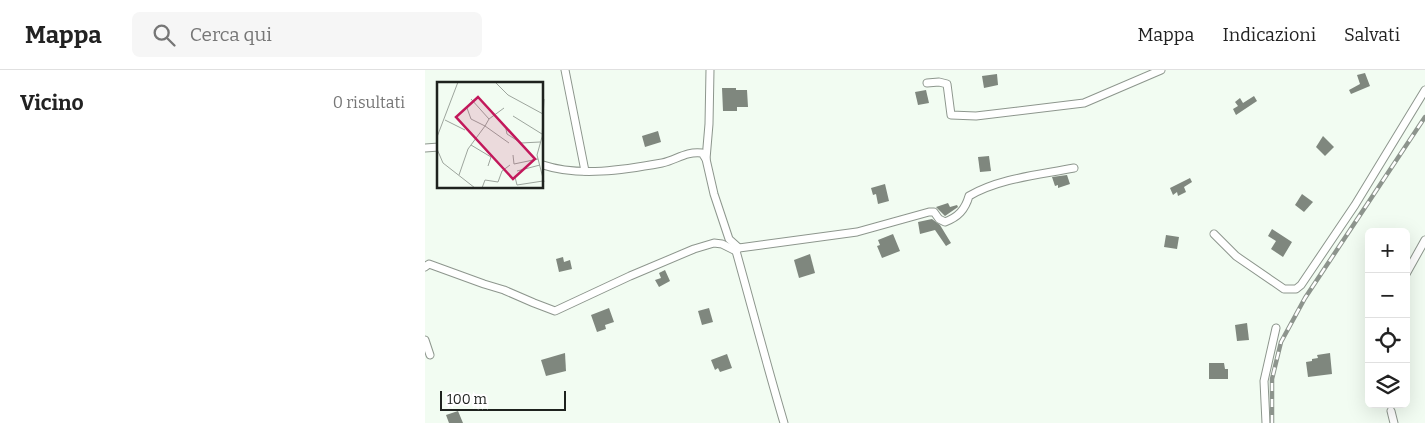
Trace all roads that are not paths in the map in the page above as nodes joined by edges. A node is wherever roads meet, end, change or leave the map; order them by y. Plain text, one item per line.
1 (565, 70) edge
2 (710, 70) edge
3 (1161, 70) edge
4 (927, 83) dead end
5 (1425, 90) edge
6 (706, 159) junction
7 (544, 165) edge
8 (1074, 168) dead end
9 (585, 171) junction
10 (1214, 234) dead end
11 (1425, 240) edge
12 (737, 249) junction
13 (425, 267) edge
14 (1407, 273) edge
15 (1276, 328) dead end
16 (425, 340) edge
17 (431, 355) dead end
18 (1391, 411) dead end
19 (784, 423) edge
20 (1266, 423) edge
21 (1394, 423) edge

1 - 9 street
2 - 6 street
3 - 4 street
5 - 10 street
6 - 9 street
6 - 12 street
7 - 9 street
8 - 12 street
11 - 14 street
12 - 13 street
12 - 19 street
15 - 20 street
16 - 17 street
18 - 21 street

